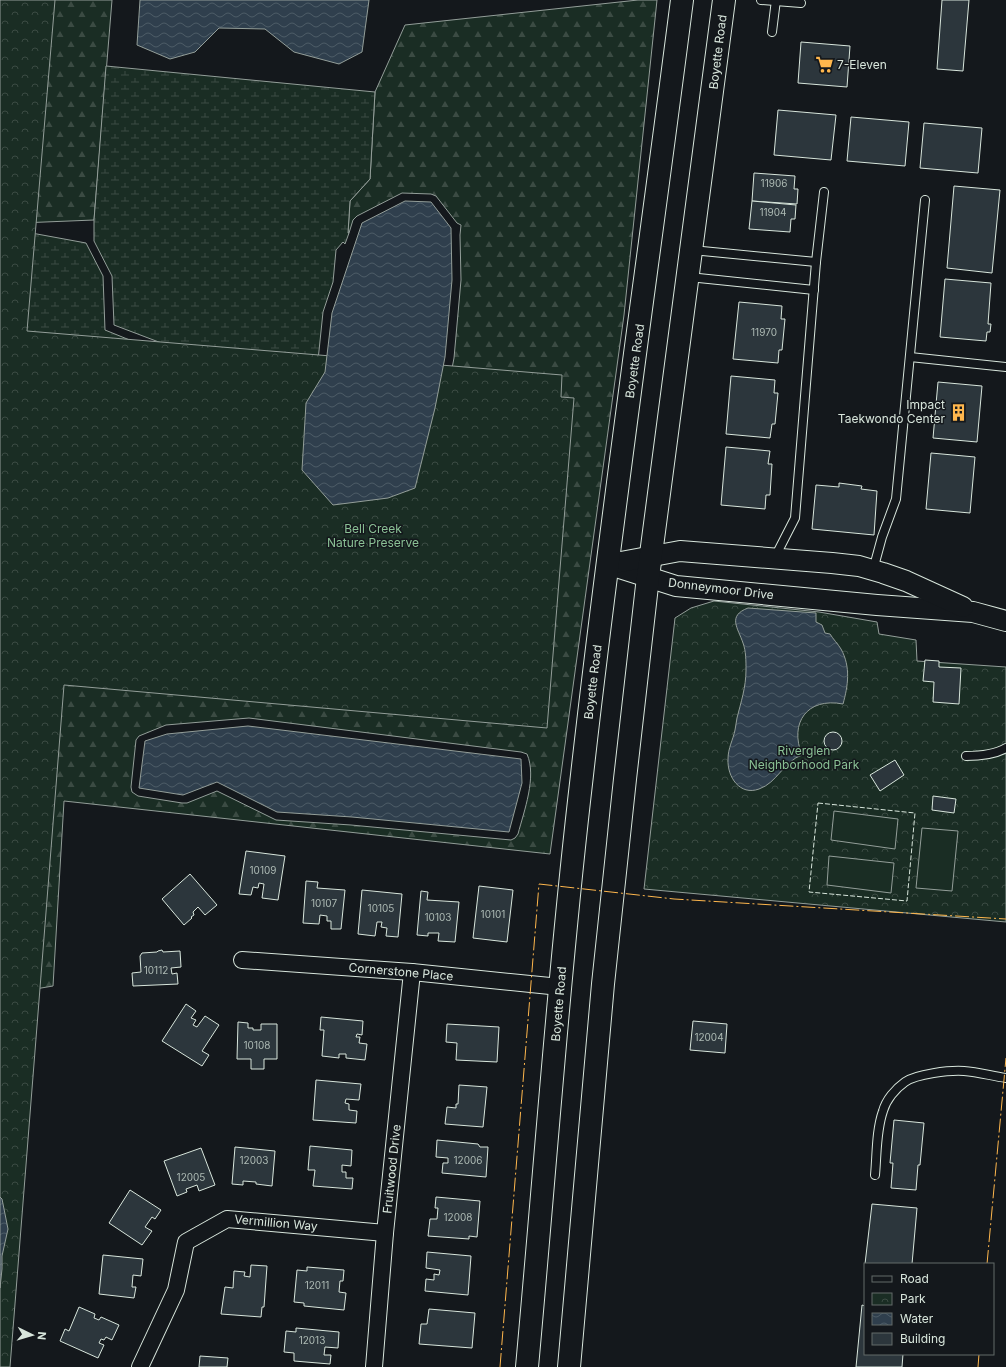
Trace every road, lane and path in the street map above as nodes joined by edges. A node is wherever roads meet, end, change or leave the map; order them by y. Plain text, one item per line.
1 (682, 0) edge
2 (724, 0) edge
3 (761, 0) edge
4 (776, 1) edge
5 (801, 4) dead end
6 (772, 32) dead end
7 (824, 192) dead end
8 (925, 200) dead end
9 (692, 250) junction
10 (816, 262) junction
11 (689, 277) junction
12 (814, 290) junction
13 (910, 358) junction
14 (1006, 367) edge
15 (651, 556) junction
16 (774, 559) junction
17 (607, 564) junction
18 (873, 570) junction
19 (648, 578) junction
20 (973, 612) junction
21 (1006, 621) edge
22 (1006, 748) edge
23 (966, 756) dead end
24 (242, 960) dead end
25 (412, 972) junction
26 (560, 987) junction
27 (1006, 1078) edge
28 (875, 1175) dead end
29 (385, 1232) junction
30 (140, 1367) edge
31 (374, 1367) edge
32 (527, 1367) edge
33 (569, 1367) edge

1 - 17 main road, Boyette Road
2 - 9 main road, Boyette Road
3 - 4 lane
4 - 5 lane
4 - 6 lane
7 - 10 lane
8 - 13 lane
9 - 10 lane
9 - 11 main road, Boyette Road
10 - 12 lane
11 - 12 lane
11 - 15 main road, Boyette Road
12 - 16 lane
13 - 14 lane
13 - 18 lane
15 - 16 street, Donneymoor Drive
15 - 17 street, Donneymoor Drive
15 - 19 main road, Boyette Road
16 - 18 street, Donneymoor Drive
17 - 19 street, Donneymoor Drive
17 - 26 main road, Boyette Road
18 - 20 street, Donneymoor Drive
19 - 20 street, Donneymoor Drive
19 - 33 main road, Boyette Road
20 - 21 street, Donneymoor Drive
22 - 23 lane
24 - 25 street, Cornerstone Place
25 - 26 street, Cornerstone Place
25 - 29 street, Fruitwood Drive
26 - 32 main road, Boyette Road
27 - 28 lane
29 - 30 street, Vermillion Way
29 - 31 street, Fruitwood Drive

